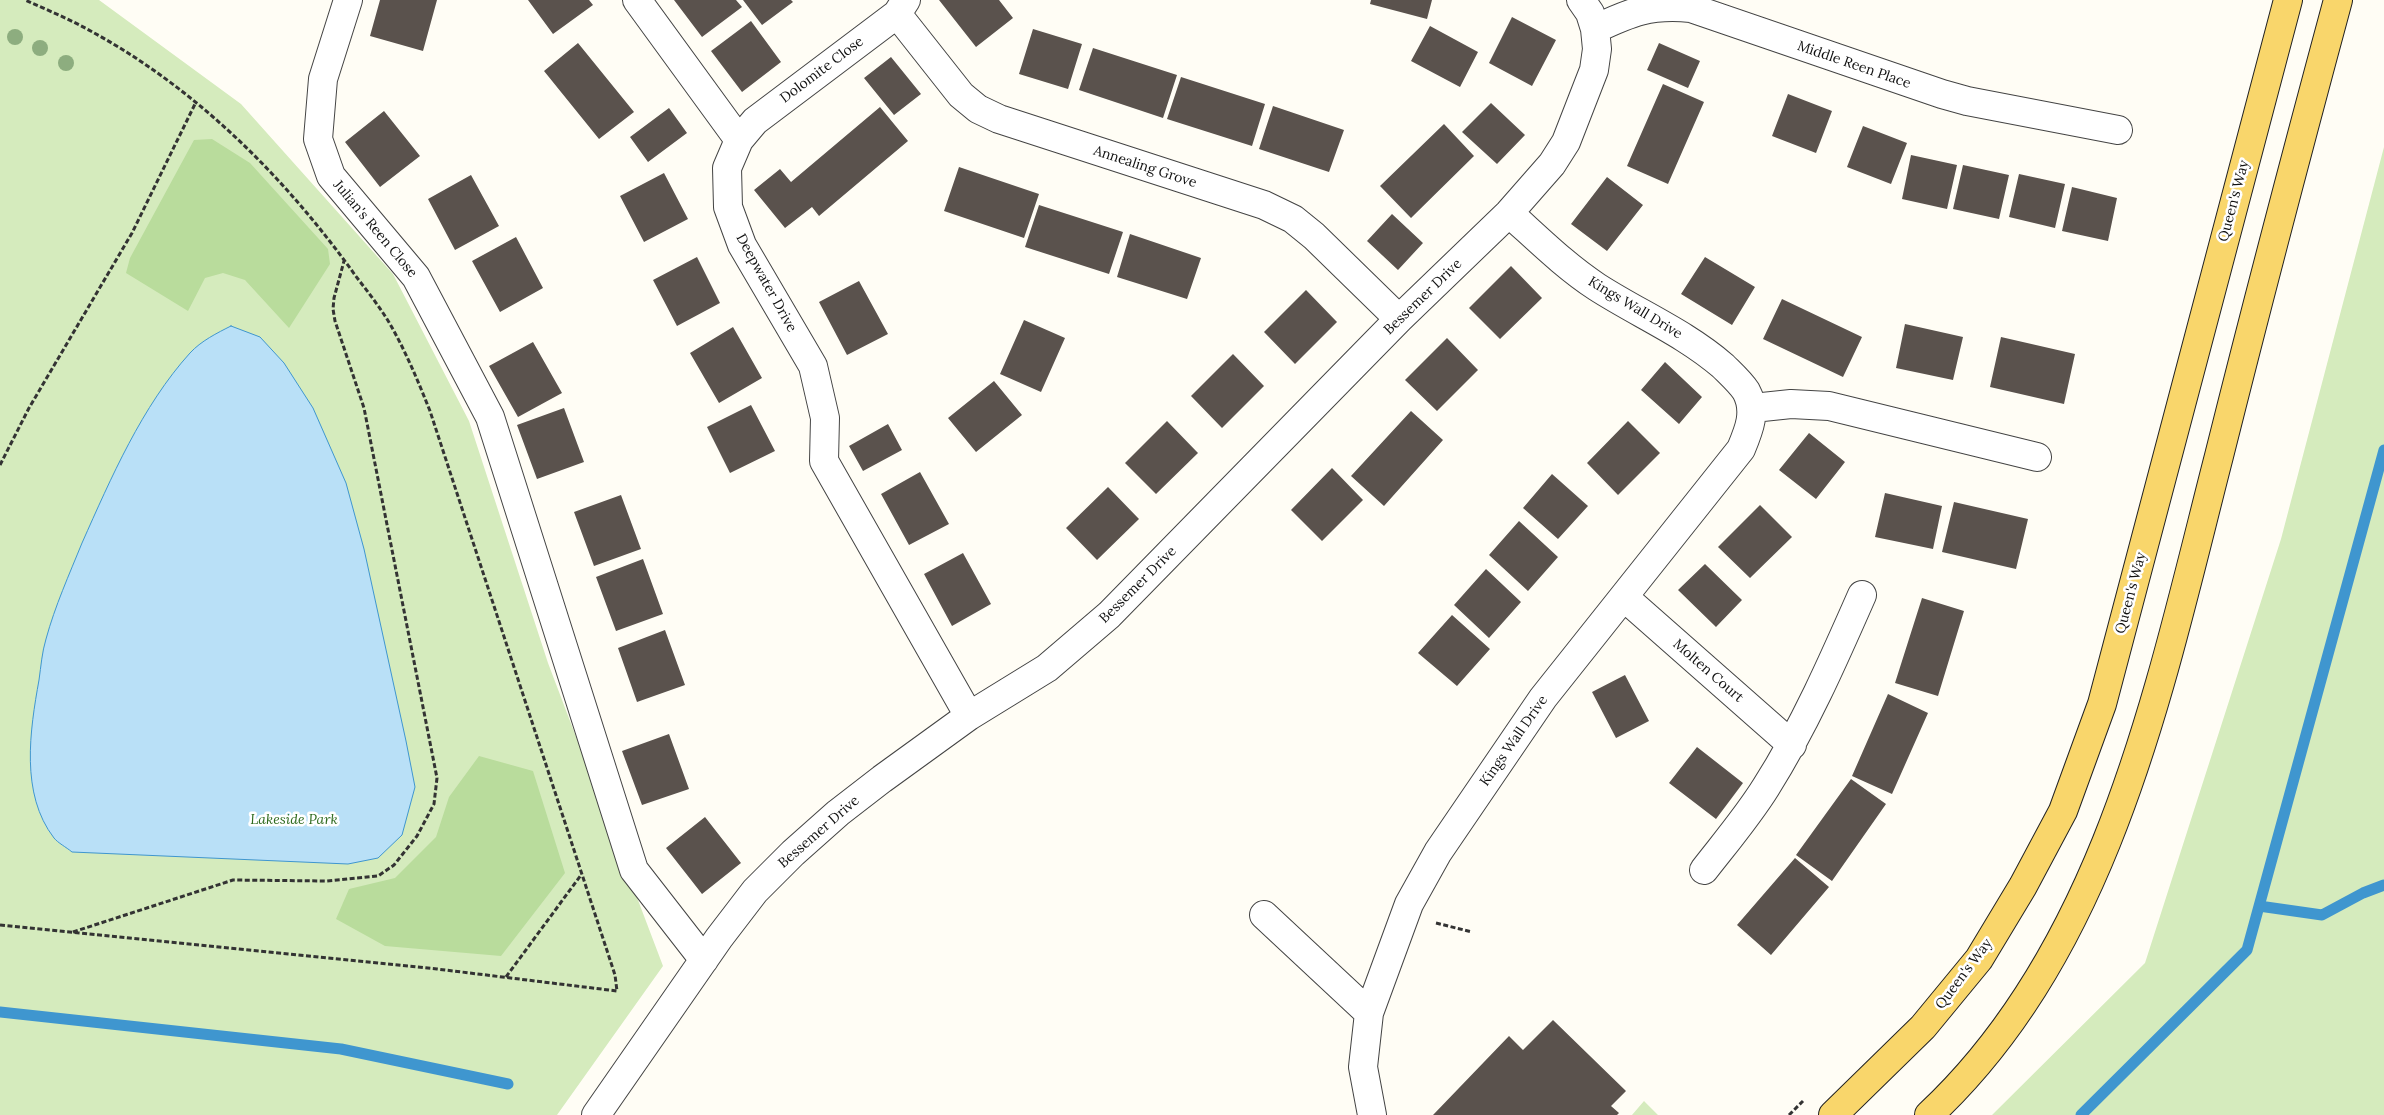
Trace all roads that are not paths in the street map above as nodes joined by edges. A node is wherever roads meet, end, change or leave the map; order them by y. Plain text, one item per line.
1 (348, 0) edge
2 (637, 0) edge
3 (1581, 0) edge
4 (2288, 0) edge
5 (2338, 0) edge
6 (901, 7) edge
7 (1594, 29) junction
8 (2118, 130) dead end
9 (739, 140) junction
10 (1510, 213) junction
11 (1399, 319) junction
12 (1752, 408) junction
13 (2037, 457) dead end
14 (1862, 596) dead end
15 (1624, 597) junction
16 (968, 716) junction
17 (1792, 745) junction
18 (1704, 870) dead end
19 (1264, 915) dead end
20 (704, 960) junction
21 (1369, 1013) junction
22 (596, 1115) edge
23 (1372, 1115) edge
24 (1833, 1115) edge
25 (1929, 1115) edge

1 - 20 street, Julian's Reen Close
2 - 9 street
3 - 7 street, Bessemer Drive
4 - 24 main road, Queen's Way
5 - 25 main road
6 - 9 street, Dolomite Close
6 - 11 street, Annealing Grove
7 - 8 street, Middle Reen Place
7 - 10 street, Bessemer Drive
9 - 16 street, Deepwater Drive
10 - 11 street, Bessemer Drive
10 - 12 street, Kings Wall Drive
11 - 16 street, Bessemer Drive
12 - 13 street
12 - 15 street, Kings Wall Drive
14 - 17 street
15 - 17 street, Molten Court
15 - 21 street, Kings Wall Drive
16 - 20 street, Bessemer Drive
17 - 18 street
19 - 21 street
20 - 22 street, Bessemer Drive
21 - 23 street, Kings Wall Drive

